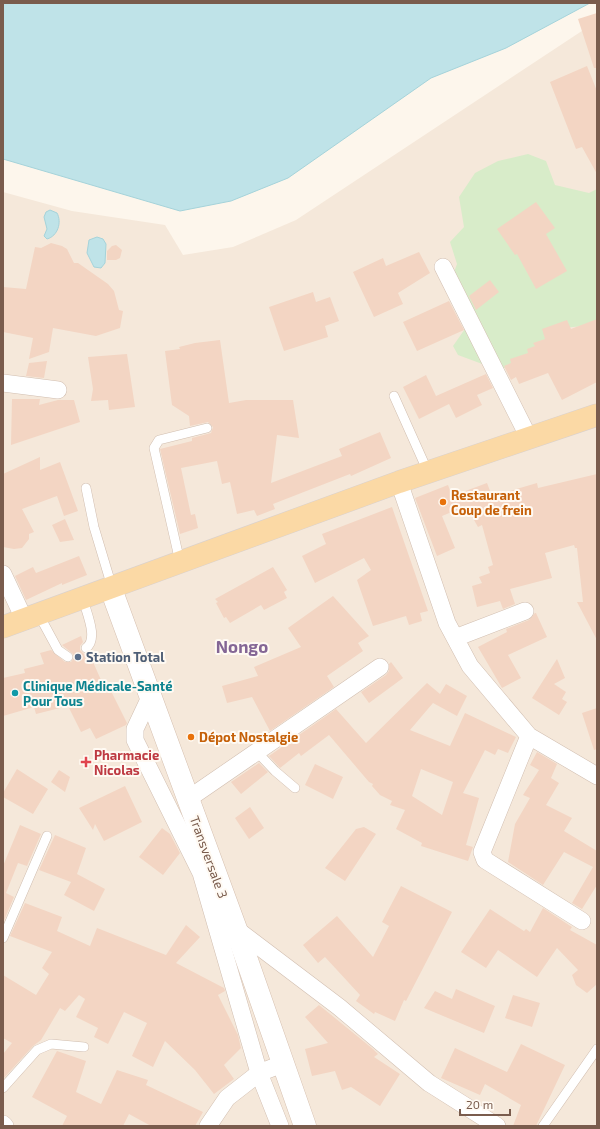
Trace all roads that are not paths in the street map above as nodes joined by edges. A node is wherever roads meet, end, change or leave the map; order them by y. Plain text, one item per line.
1 (443, 267) dead end
2 (3, 383) edge
3 (58, 390) dead end
4 (394, 396) dead end
5 (597, 415) edge
6 (207, 428) dead end
7 (529, 438) junction
8 (428, 472) junction
9 (399, 482) junction
10 (86, 488) dead end
11 (180, 563) junction
12 (3, 574) edge
13 (112, 589) junction
14 (83, 599) junction
15 (525, 611) dead end
16 (32, 618) junction
17 (3, 627) edge
18 (455, 638) junction
19 (86, 648) dead end
20 (68, 657) dead end
21 (380, 667) dead end
22 (151, 695) junction
23 (529, 736) junction
24 (258, 753) junction
25 (597, 776) edge
26 (295, 788) dead end
27 (188, 799) junction
28 (47, 836) dead end
29 (582, 921) dead end
30 (236, 929) junction
31 (3, 938) edge
32 (84, 1047) dead end
33 (597, 1049) edge
34 (282, 1064) junction
35 (259, 1073) junction
36 (3, 1088) edge
37 (208, 1126) edge
38 (280, 1126) edge
39 (305, 1126) edge
40 (497, 1126) edge
41 (543, 1126) edge

1 - 7 street
2 - 3 street
4 - 8 lane
5 - 7 main road
6 - 11 lane
7 - 8 main road
8 - 9 main road
9 - 11 main road
9 - 18 street
10 - 13 lane
11 - 13 main road
12 - 16 street
13 - 14 main road
13 - 22 main road, Transversale 3
14 - 16 main road
14 - 19 lane
15 - 18 street
16 - 17 main road
16 - 20 lane
18 - 23 street
21 - 24 street
22 - 27 main road, Transversale 3
22 - 35 street
23 - 25 street
23 - 29 street
24 - 26 lane
24 - 27 street
27 - 30 main road, Transversale 3
28 - 31 lane
30 - 34 main road, Transversale 3
30 - 40 street
32 - 36 lane
33 - 41 lane
34 - 35 street
34 - 39 main road, Transversale 3
35 - 37 street
35 - 38 street

